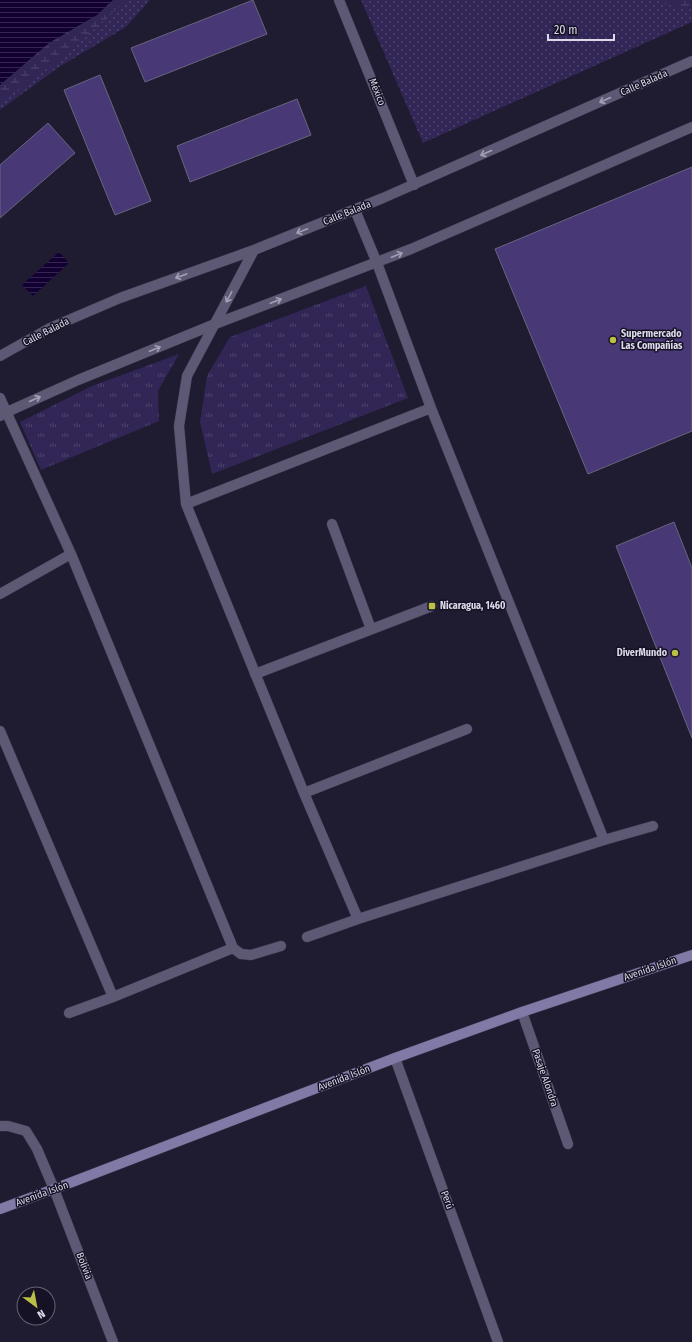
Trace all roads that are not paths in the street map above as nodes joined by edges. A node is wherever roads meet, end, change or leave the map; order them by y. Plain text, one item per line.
1 (339, 0) edge
2 (692, 61) edge
3 (692, 127) edge
4 (414, 185) junction
5 (355, 210) junction
6 (254, 250) junction
7 (377, 263) junction
8 (215, 324) junction
9 (0, 356) edge
10 (0, 398) edge
11 (431, 408) junction
12 (3, 414) edge
13 (186, 504) junction
14 (332, 524) dead end
15 (71, 554) junction
16 (0, 594) edge
17 (432, 606) dead end
18 (371, 629) junction
19 (255, 674) junction
20 (467, 729) dead end
21 (0, 731) edge
22 (304, 793) junction
23 (653, 826) dead end
24 (604, 840) junction
25 (358, 919) junction
26 (307, 937) dead end
27 (281, 946) dead end
28 (233, 948) junction
29 (692, 955) edge
30 (113, 997) junction
31 (522, 1012) junction
32 (69, 1013) dead end
33 (395, 1058) junction
34 (0, 1126) edge
35 (568, 1144) dead end
36 (54, 1189) junction
37 (0, 1209) edge
38 (113, 1342) edge
39 (498, 1342) edge

1 - 4 street, México
2 -> 4 street, Calle Balada
7 -> 3 street
4 - 5 street, Calle Balada
5 -> 6 street, Calle Balada
5 - 7 street
6 -> 8 street
6 -> 9 street, Calle Balada
8 -> 7 street
7 - 11 street
12 -> 8 street
8 - 13 street
10 - 12 street
11 - 13 street
11 - 24 street
12 - 15 street
13 - 19 street
14 - 18 street
15 - 16 street
15 - 28 street
17 - 18 street
18 - 19 street
19 - 22 street
20 - 22 street
21 - 30 street
22 - 25 street
23 - 24 street
24 - 25 street
25 - 26 street
27 - 28 street
28 - 30 street
29 - 31 main road, Avenida Islón
30 - 32 street
31 - 33 main road, Avenida Islón
31 - 35 street, Pasaje Alondra
33 - 36 main road, Avenida Islón
33 - 39 street, Perú
34 - 36 street, Bolivia
36 - 37 main road, Avenida Islón
36 - 38 street, Bolivia

